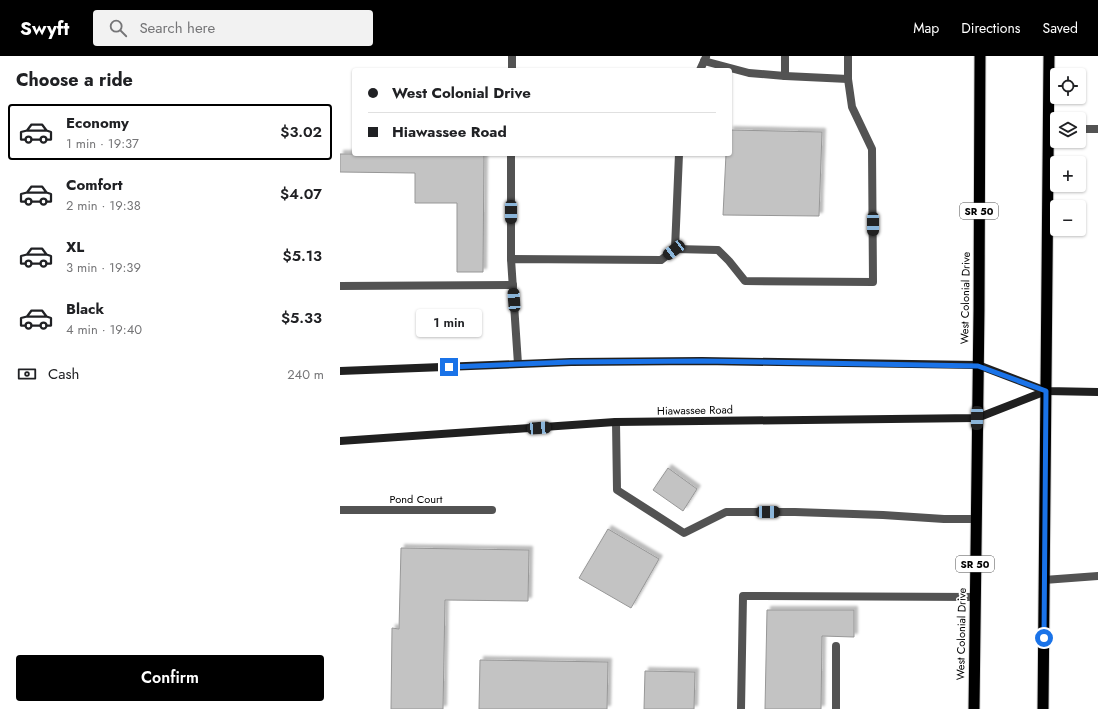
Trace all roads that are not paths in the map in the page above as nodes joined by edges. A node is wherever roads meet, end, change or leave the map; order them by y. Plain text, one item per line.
1 (512, 56) edge
2 (785, 56) edge
3 (848, 56) edge
4 (980, 56) edge
5 (1049, 56) edge
6 (705, 58) edge
7 (512, 68) edge
8 (701, 68) edge
9 (785, 76) junction
10 (848, 79) junction
11 (1052, 112) edge
12 (1086, 129) edge
13 (1098, 129) edge
14 (1052, 148) edge
15 (512, 156) edge
16 (679, 156) edge
17 (674, 250) junction
18 (511, 259) junction
19 (340, 286) edge
20 (513, 286) junction
21 (518, 364) junction
22 (978, 366) junction
23 (340, 371) edge
24 (1046, 391) junction
25 (1098, 392) edge
26 (977, 418) junction
27 (616, 422) junction
28 (340, 441) edge
29 (340, 510) edge
30 (492, 510) dead end
31 (975, 519) junction
32 (1098, 576) edge
33 (1044, 580) junction
34 (975, 597) junction
35 (836, 646) dead end
36 (742, 709) edge
37 (836, 709) edge
38 (974, 709) edge
39 (1043, 709) edge

1 - 7 street
2 - 9 street
3 - 10 street
4 - 22 highway, West Colonial Drive / SR 50
5 - 11 highway
6 - 8 street
6 - 9 street
9 - 10 street
10 - 17 street
12 - 13 street
14 - 24 highway
15 - 18 street
16 - 17 street
17 - 18 street
18 - 20 street
19 - 20 street
20 - 21 street
21 - 22 main road, Hiawassee Road
21 - 23 main road, Hiawassee Road
22 - 24 main road, Hiawassee Road
22 - 26 highway, West Colonial Drive / SR 50
24 - 25 main road, Hiawassee Road
24 - 26 main road, Hiawassee Road
24 - 33 highway
26 - 27 main road, Hiawassee Road
26 - 31 highway, West Colonial Drive / SR 50
27 - 28 main road, Hiawassee Road
27 - 31 street
29 - 30 street, Pond Court
31 - 34 highway, West Colonial Drive / SR 50
32 - 33 street
33 - 39 highway
34 - 36 street
34 - 38 highway, West Colonial Drive / SR 50
35 - 37 street

